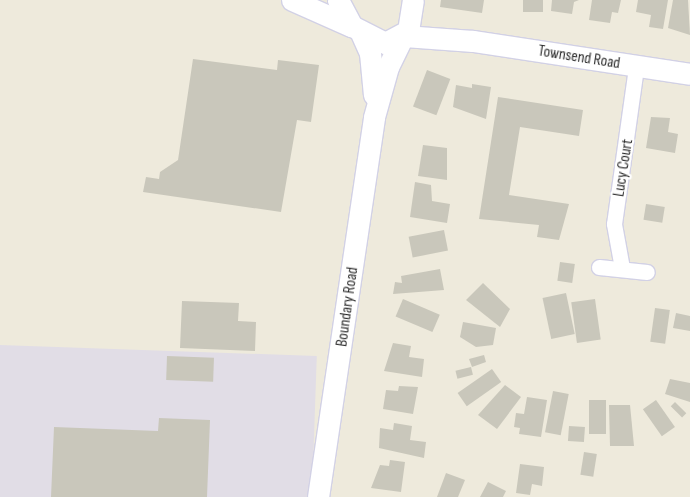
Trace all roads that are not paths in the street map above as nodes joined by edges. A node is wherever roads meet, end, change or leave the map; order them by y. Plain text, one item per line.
1 (292, 0) edge
2 (338, 0) edge
3 (413, 0) edge
4 (358, 31) junction
5 (403, 37) junction
6 (469, 41) junction
7 (636, 67) junction
8 (690, 74) edge
9 (374, 117) junction
10 (599, 267) dead end
11 (622, 268) junction
12 (647, 272) dead end
13 (318, 497) edge

1 - 4 main road, Townsend Road
2 - 4 main road, Boundary Road
3 - 5 main road, Boundary Road
3 - 6 main road, Townsend Road
4 - 5 main road, Townsend Road
4 - 9 main road, Boundary Road
5 - 6 main road, Townsend Road
5 - 9 main road, Boundary Road
6 - 7 main road, Townsend Road
7 - 8 main road, Townsend Road
7 - 11 street, Lucy Court
9 - 13 main road, Boundary Road
10 - 11 street
11 - 12 street

